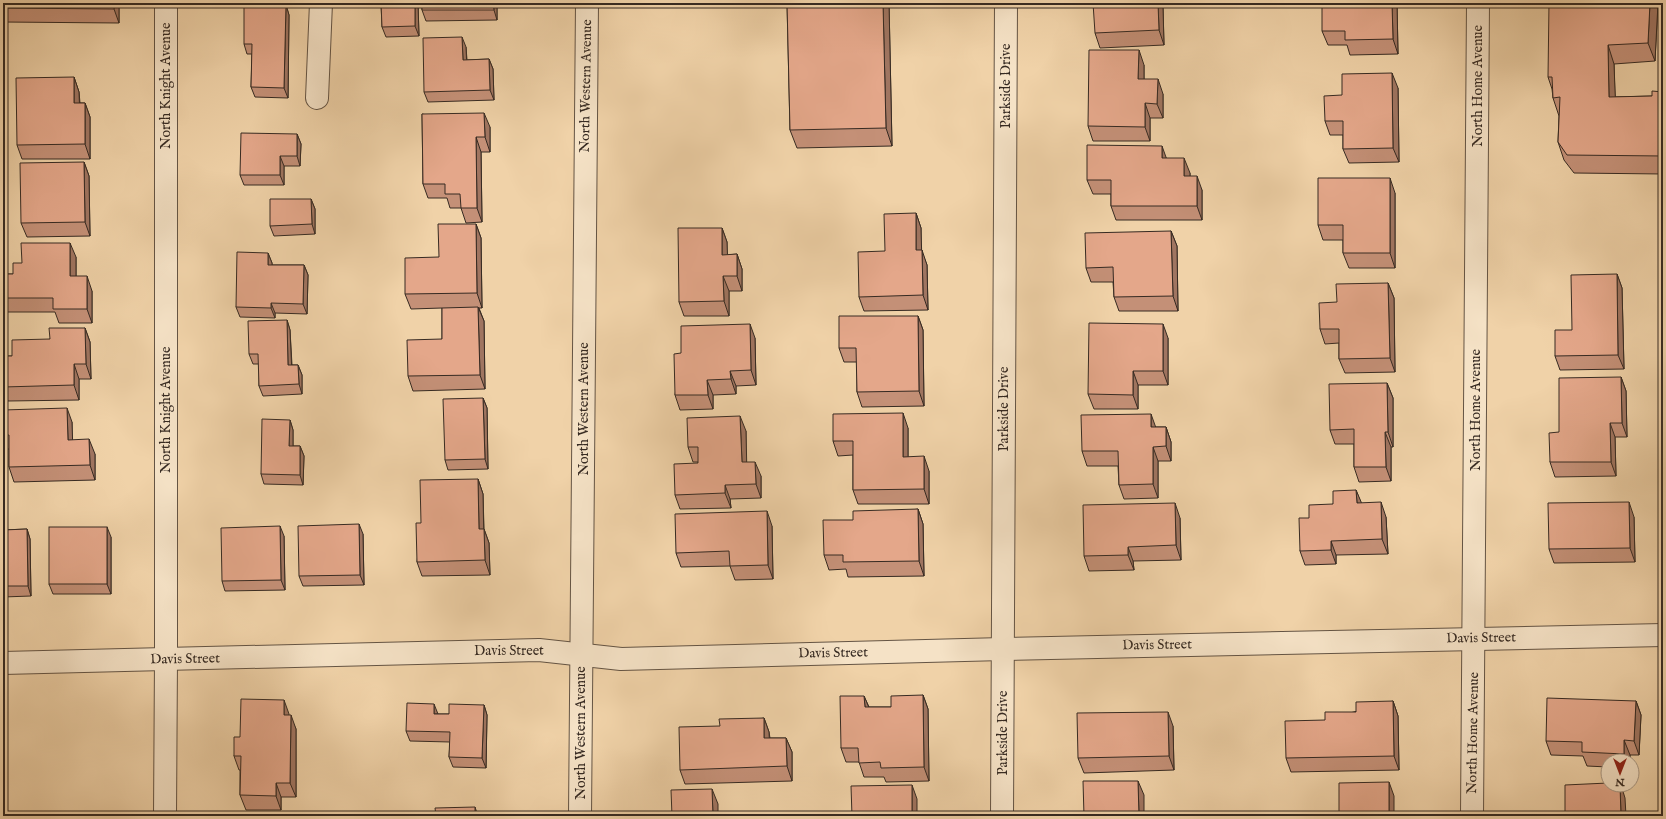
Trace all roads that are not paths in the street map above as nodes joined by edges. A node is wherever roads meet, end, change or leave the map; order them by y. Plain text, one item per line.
1 (166, 3) edge
2 (321, 3) edge
3 (587, 3) edge
4 (1006, 3) edge
5 (1478, 3) edge
6 (318, 98) dead end
7 (1663, 635) edge
8 (1474, 639) junction
9 (1003, 649) junction
10 (582, 654) junction
11 (166, 659) junction
12 (3, 663) edge
13 (165, 816) edge
14 (580, 816) edge
15 (1002, 816) edge
16 (1472, 816) edge

1 - 11 street, North Knight Avenue
2 - 6 street
3 - 10 street, North Western Avenue
4 - 9 street, Parkside Drive
5 - 8 street, North Home Avenue
7 - 8 street, Davis Street
8 - 9 street, Davis Street
8 - 16 street, North Home Avenue
9 - 10 street, Davis Street
9 - 15 street, Parkside Drive
10 - 11 street, Davis Street
10 - 14 street, North Western Avenue
11 - 12 street, Davis Street
11 - 13 street, North Knight Avenue

